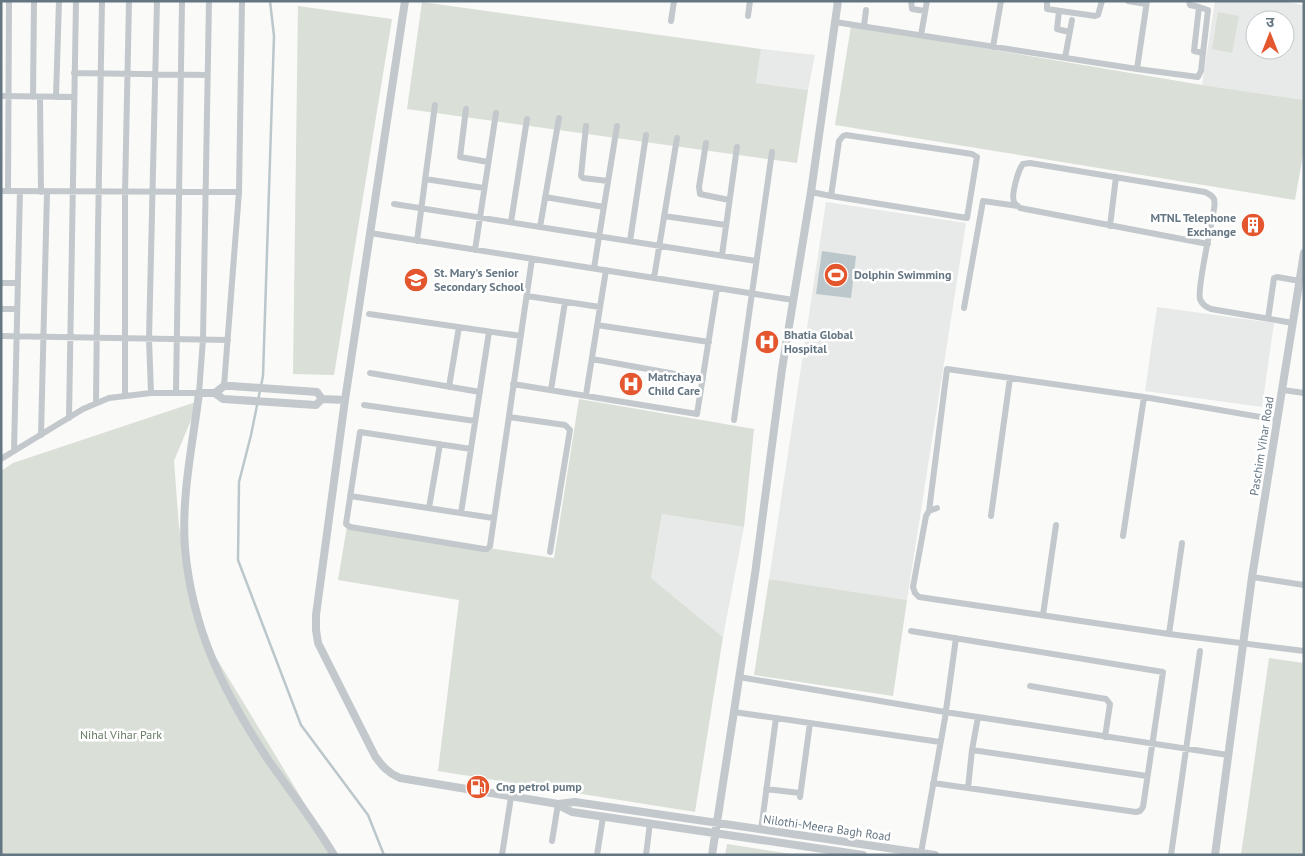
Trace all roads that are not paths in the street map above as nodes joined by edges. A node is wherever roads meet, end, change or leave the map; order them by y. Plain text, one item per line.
1 (9, 1) edge
2 (34, 1) edge
3 (59, 1) edge
4 (76, 1) edge
5 (102, 1) edge
6 (129, 1) edge
7 (157, 1) edge
8 (182, 1) edge
9 (209, 1) edge
10 (242, 1) edge
11 (405, 1) edge
12 (674, 1) edge
13 (750, 1) edge
14 (838, 1) edge
15 (911, 1) edge
16 (927, 1) edge
17 (1001, 1) edge
18 (1048, 1) edge
19 (1102, 1) edge
20 (1128, 1) edge
21 (1189, 1) edge
22 (1147, 3) edge
23 (866, 10) dead end
24 (925, 11) junction
25 (1059, 11) junction
26 (748, 16) dead end
27 (1072, 20) dead end
28 (671, 21) dead end
29 (835, 22) junction
30 (864, 26) junction
31 (1070, 32) junction
32 (922, 35) junction
33 (993, 47) junction
34 (1065, 58) junction
35 (1137, 69) junction
36 (74, 73) junction
37 (101, 74) junction
38 (128, 75) junction
39 (155, 75) junction
40 (180, 75) junction
41 (208, 75) junction
42 (5, 96) edge
43 (36, 97) junction
44 (56, 97) junction
45 (74, 98) junction
46 (435, 105) dead end
47 (466, 109) dead end
48 (496, 113) dead end
49 (559, 118) dead end
50 (527, 119) dead end
51 (586, 126) dead end
52 (617, 126) dead end
53 (646, 135) dead end
54 (677, 138) dead end
55 (706, 143) dead end
56 (737, 147) dead end
57 (772, 152) dead end
58 (488, 162) junction
59 (1116, 178) junction
60 (425, 179) junction
61 (608, 180) junction
62 (484, 188) junction
63 (4, 191) edge
64 (20, 191) junction
65 (44, 192) junction
66 (72, 192) junction
67 (152, 192) junction
68 (178, 192) junction
69 (239, 192) junction
70 (811, 192) junction
71 (98, 193) junction
72 (125, 193) junction
73 (206, 193) junction
74 (832, 196) junction
75 (545, 197) junction
76 (730, 200) junction
77 (394, 204) dead end
78 (1018, 206) junction
79 (604, 207) junction
80 (421, 208) junction
81 (664, 216) junction
82 (480, 217) junction
83 (511, 222) junction
84 (726, 225) junction
85 (1110, 226) junction
86 (540, 227) junction
87 (370, 233) junction
88 (600, 236) junction
89 (416, 241) junction
90 (630, 241) junction
91 (1208, 244) junction
92 (660, 246) junction
93 (475, 250) junction
94 (1304, 253) edge
95 (722, 256) junction
96 (532, 259) junction
97 (756, 261) junction
98 (594, 268) junction
99 (606, 270) junction
100 (654, 278) junction
101 (1300, 281) junction
102 (1, 283) edge
103 (18, 283) junction
104 (717, 288) junction
105 (752, 293) junction
106 (527, 296) junction
107 (794, 300) junction
108 (565, 302) junction
109 (600, 307) junction
110 (964, 308) dead end
111 (1, 309) edge
112 (17, 309) junction
113 (369, 314) dead end
114 (1268, 319) junction
115 (1293, 323) junction
116 (597, 325) junction
117 (459, 327) junction
118 (489, 332) junction
119 (1, 336) edge
120 (521, 336) junction
121 (16, 337) junction
122 (42, 337) junction
123 (69, 338) junction
124 (97, 338) junction
125 (124, 338) junction
126 (149, 339) junction
127 (177, 339) junction
128 (204, 340) junction
129 (228, 340) junction
130 (708, 342) junction
131 (592, 359) junction
132 (370, 373) dead end
133 (1010, 378) junction
134 (703, 379) junction
135 (514, 384) junction
136 (228, 386) junction
137 (450, 387) junction
138 (551, 390) junction
139 (1283, 390) junction
140 (176, 392) junction
141 (480, 392) junction
142 (151, 393) junction
143 (199, 393) junction
144 (215, 393) junction
145 (1304, 393) edge
146 (125, 395) junction
147 (586, 395) junction
148 (1144, 397) junction
149 (322, 399) junction
150 (345, 400) junction
151 (96, 402) junction
152 (364, 405) dead end
153 (508, 416) junction
154 (69, 418) junction
155 (734, 420) dead end
156 (1278, 420) junction
157 (475, 421) junction
158 (41, 435) junction
159 (440, 444) junction
160 (471, 449) junction
161 (14, 451) junction
162 (1, 459) edge
163 (350, 496) junction
164 (429, 508) junction
165 (937, 508) dead end
166 (929, 511) junction
167 (461, 513) junction
168 (991, 516) dead end
169 (493, 518) junction
170 (1056, 525) dead end
171 (1123, 536) dead end
172 (1182, 543) dead end
173 (550, 552) dead end
174 (1252, 577) junction
175 (1304, 585) edge
176 (1043, 615) junction
177 (911, 631) dead end
178 (1169, 634) junction
179 (956, 638) junction
180 (1243, 643) junction
181 (1200, 651) dead end
182 (1304, 651) edge
183 (739, 677) junction
184 (1030, 686) dead end
185 (734, 712) junction
186 (945, 712) junction
187 (978, 717) junction
188 (776, 718) junction
189 (810, 723) junction
190 (1105, 737) junction
191 (940, 742) junction
192 (1152, 744) junction
193 (1186, 749) junction
194 (972, 750) junction
195 (1228, 755) junction
196 (1147, 776) junction
197 (933, 783) junction
198 (968, 788) junction
199 (766, 789) junction
200 (511, 797) junction
201 (558, 804) junction
202 (603, 817) junction
203 (650, 823) junction
204 (715, 824) junction
205 (761, 830) junction
206 (714, 833) junction
207 (552, 841) dead end
208 (921, 853) junction
209 (334, 855) edge
210 (502, 855) edge
211 (597, 855) edge
212 (646, 855) edge
213 (712, 855) edge
214 (864, 855) edge
215 (935, 855) edge
216 (1171, 855) edge
217 (1215, 855) edge

1 - 42 street
2 - 43 street
3 - 44 street
4 - 36 street
5 - 37 street
6 - 38 street
7 - 39 street
8 - 40 street
9 - 41 street
10 - 69 street
11 - 87 street
12 - 28 street
13 - 26 street
14 - 29 street
15 - 24 street
16 - 24 street
17 - 33 street
18 - 25 street
19 - 25 street
20 - 22 street
21 - 35 street
22 - 35 street
23 - 30 street
24 - 32 street
25 - 31 street
27 - 31 street
29 - 30 street
29 - 70 street
30 - 32 street
31 - 34 street
32 - 33 street
33 - 34 street
34 - 35 street
36 - 37 street
36 - 45 street
37 - 38 street
37 - 71 street
38 - 39 street
38 - 72 street
39 - 40 street
39 - 67 street
40 - 41 street
40 - 68 street
41 - 73 street
42 - 43 street
42 - 63 street
43 - 44 street
43 - 65 street
44 - 45 street
45 - 66 street
46 - 60 street
47 - 58 street
48 - 58 street
49 - 75 street
50 - 83 street
51 - 61 street
52 - 61 street
53 - 90 street
54 - 81 street
55 - 76 street
56 - 76 street
57 - 97 street
58 - 62 street
59 - 78 street
59 - 85 street
59 - 91 street
60 - 62 street
60 - 80 street
61 - 79 street
62 - 82 street
63 - 64 street
64 - 65 street
64 - 103 street
65 - 66 street
65 - 122 street
66 - 71 street
66 - 123 street
67 - 68 street
67 - 72 street
67 - 126 street
68 - 73 street
68 - 127 street
69 - 73 street
69 - 129 street
70 - 74 street
70 - 107 street
71 - 72 street
71 - 124 street
72 - 125 street
73 - 128 street
74 - 74 street
75 - 79 street
75 - 86 street
76 - 84 street
77 - 80 street
78 - 85 street
78 - 110 street
79 - 88 street
80 - 82 street
80 - 89 street
81 - 84 street
81 - 92 street
82 - 83 street
82 - 93 street
83 - 86 street
84 - 95 street
85 - 91 street
86 - 88 street
87 - 89 street
87 - 150 street
88 - 90 street
88 - 98 street
89 - 93 street
90 - 92 street
91 - 114 street
92 - 95 street
92 - 100 street
93 - 96 street
94 - 101 street, Paschim Vihar Road
95 - 97 street
96 - 98 street
96 - 106 street
97 - 105 street
98 - 99 street
99 - 100 street
99 - 109 street
100 - 104 street
101 - 114 street
101 - 115 street, Paschim Vihar Road
102 - 103 street
103 - 112 street
104 - 105 street
104 - 130 street
105 - 107 street
105 - 155 street
106 - 108 street
106 - 120 street
107 - 183 street
108 - 109 street
108 - 138 street
109 - 116 street
111 - 112 street
112 - 121 street
113 - 117 street
114 - 115 street
115 - 139 street, Paschim Vihar Road
116 - 130 street
116 - 131 street
117 - 118 street
117 - 137 street
118 - 120 street
118 - 141 street
119 - 121 street
120 - 135 street
121 - 122 street
121 - 161 street
122 - 123 street
122 - 158 street
123 - 124 street
123 - 154 street
124 - 125 street
124 - 151 street
125 - 126 street
125 - 146 street
126 - 127 street
126 - 142 street
127 - 128 street
127 - 140 street
128 - 129 street
128 - 143 street
129 - 136 street
130 - 134 street
131 - 134 street
131 - 147 street
132 - 137 street
133 - 148 street
133 - 166 street
133 - 168 street
134 - 147 street
135 - 138 street
135 - 153 street
136 - 144 street
136 - 149 street
137 - 141 street
138 - 147 street
139 - 145 street
139 - 156 street, Paschim Vihar Road
140 - 142 street
140 - 143 street
141 - 157 street
142 - 146 street
143 - 144 street
143 - 209 street
144 - 149 street
146 - 151 street
148 - 156 street
148 - 171 street
149 - 150 street
150 - 200 street
151 - 154 street
152 - 157 street
153 - 169 street
153 - 173 street
154 - 158 street
156 - 174 street, Paschim Vihar Road
157 - 160 street
158 - 161 street
159 - 160 street
159 - 163 street
159 - 164 street
160 - 167 street
161 - 162 street
163 - 164 street
163 - 169 street
164 - 167 street
165 - 166 street
166 - 176 street
167 - 169 street
170 - 176 street
172 - 178 street
174 - 175 street
174 - 180 street, Paschim Vihar Road
176 - 178 street
177 - 179 street
178 - 180 street
179 - 186 street
179 - 192 street
180 - 182 street
180 - 195 street, Paschim Vihar Road
181 - 193 street
183 - 185 street
183 - 186 street
184 - 190 street
185 - 188 street
185 - 204 street
186 - 187 street
186 - 191 street
187 - 190 street
187 - 194 street
188 - 189 street
188 - 199 street
189 - 191 street
189 - 199 street
190 - 192 street
191 - 197 street
192 - 193 street
192 - 196 street
193 - 195 street
193 - 216 street
194 - 196 street
194 - 198 street
195 - 217 street, Paschim Vihar Road
196 - 198 street
197 - 198 street
197 - 208 street
199 - 205 street
200 - 201 street
200 - 210 street
201 - 202 street, Nilothi-Meera Bagh Road
201 - 204 street, Nilothi-Meera Bagh Road
201 - 207 street
202 - 203 street, Nilothi-Meera Bagh Road
202 - 211 street
203 - 206 street, Nilothi-Meera Bagh Road
203 - 212 street
204 - 205 street, Nilothi-Meera Bagh Road
204 - 206 street
205 - 208 street, Nilothi-Meera Bagh Road
206 - 213 street
206 - 214 street, Nilothi-Meera Bagh Road
208 - 215 street, Nilothi-Meera Bagh Road

